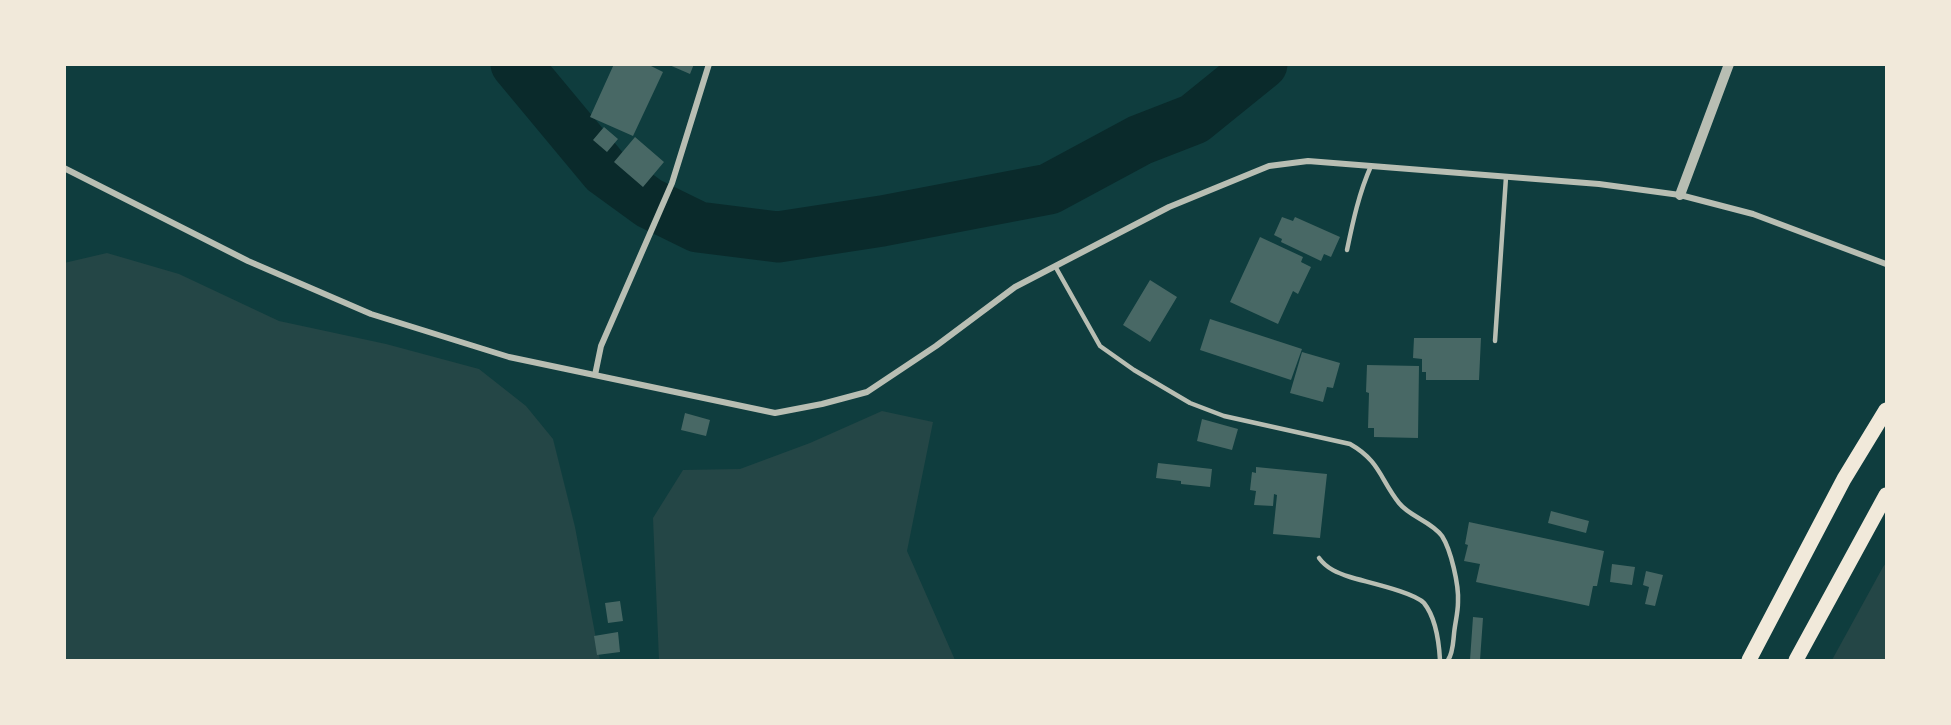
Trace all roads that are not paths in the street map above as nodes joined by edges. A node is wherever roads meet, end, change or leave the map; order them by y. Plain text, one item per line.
1 (709, 64) edge
2 (1729, 64) edge
3 (1371, 166) junction
4 (64, 168) edge
5 (1506, 177) junction
6 (1680, 195) junction
7 (1347, 250) dead end
8 (1887, 264) edge
9 (1055, 266) junction
10 (1495, 341) dead end
11 (595, 375) junction
12 (1887, 410) edge
13 (1887, 495) edge
14 (1319, 558) dead end
15 (1440, 660) edge
16 (1448, 660) edge
17 (1749, 660) edge
18 (1796, 660) edge

1 - 11 street
2 - 6 street
3 - 5 street
3 - 7 lane
3 - 9 street
4 - 11 street
5 - 6 street
5 - 10 lane
6 - 8 street
9 - 11 street
9 - 16 lane
12 - 17 main road
13 - 18 main road
14 - 15 lane

